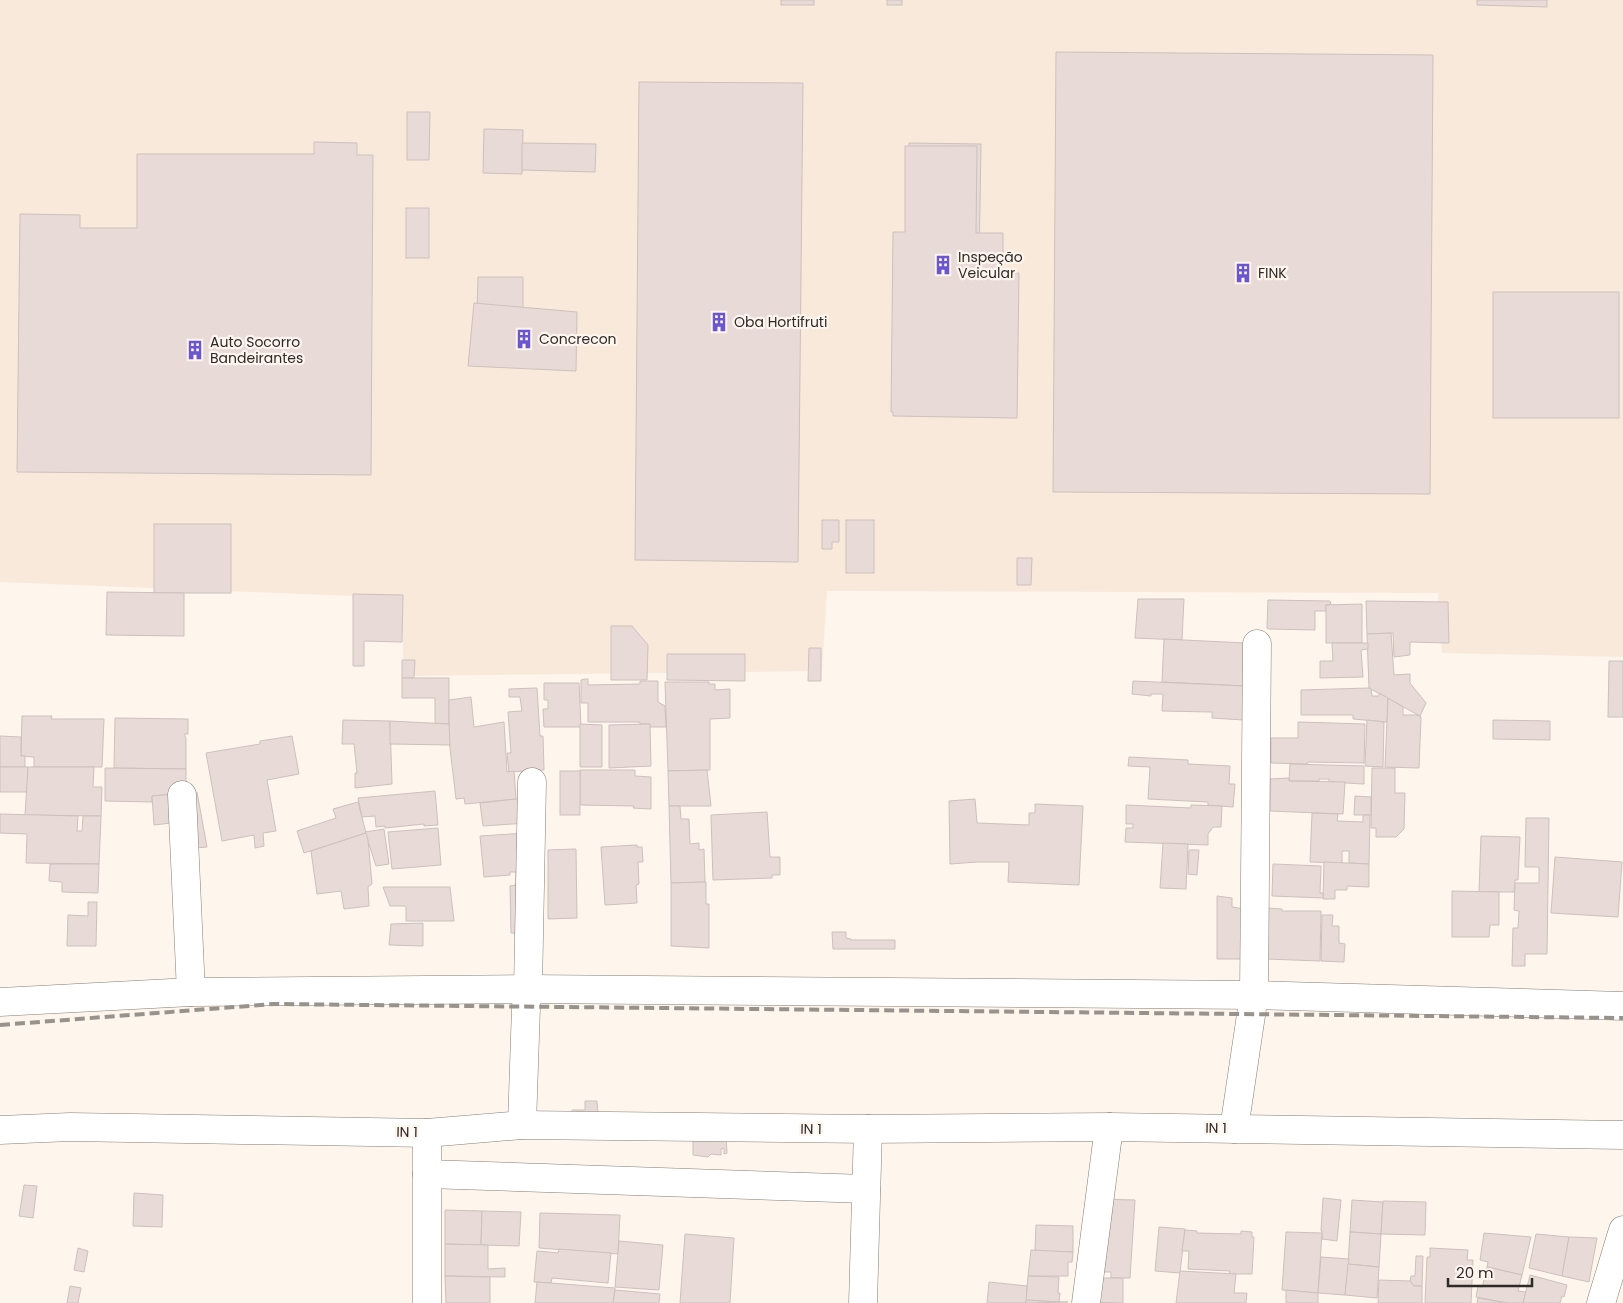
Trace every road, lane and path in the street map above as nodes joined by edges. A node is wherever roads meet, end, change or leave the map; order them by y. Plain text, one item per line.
1 (1257, 644) dead end
2 (532, 782) dead end
3 (182, 795) dead end
4 (528, 989) junction
5 (191, 992) junction
6 (1254, 996) junction
7 (0, 1002) edge
8 (1623, 1006) edge
9 (522, 1125) junction
10 (1109, 1127) junction
11 (868, 1129) junction
12 (1234, 1129) junction
13 (0, 1130) edge
14 (427, 1133) junction
15 (1623, 1135) edge
16 (427, 1174) junction
17 (866, 1189) junction
18 (1623, 1230) edge
19 (427, 1303) edge
20 (863, 1303) edge
21 (1086, 1303) edge
22 (1601, 1303) edge

1 - 6 street
2 - 4 street
3 - 5 street
4 - 5 street
4 - 6 street
4 - 9 street
5 - 7 street
6 - 8 street
6 - 12 street
9 - 11 street, IN 1
9 - 14 street, IN 1
10 - 11 street, IN 1
10 - 12 street, IN 1
10 - 21 street
11 - 17 street
12 - 15 street, IN 1
13 - 14 street, IN 1
14 - 16 street
16 - 17 street
16 - 19 street
17 - 20 street
18 - 22 street

